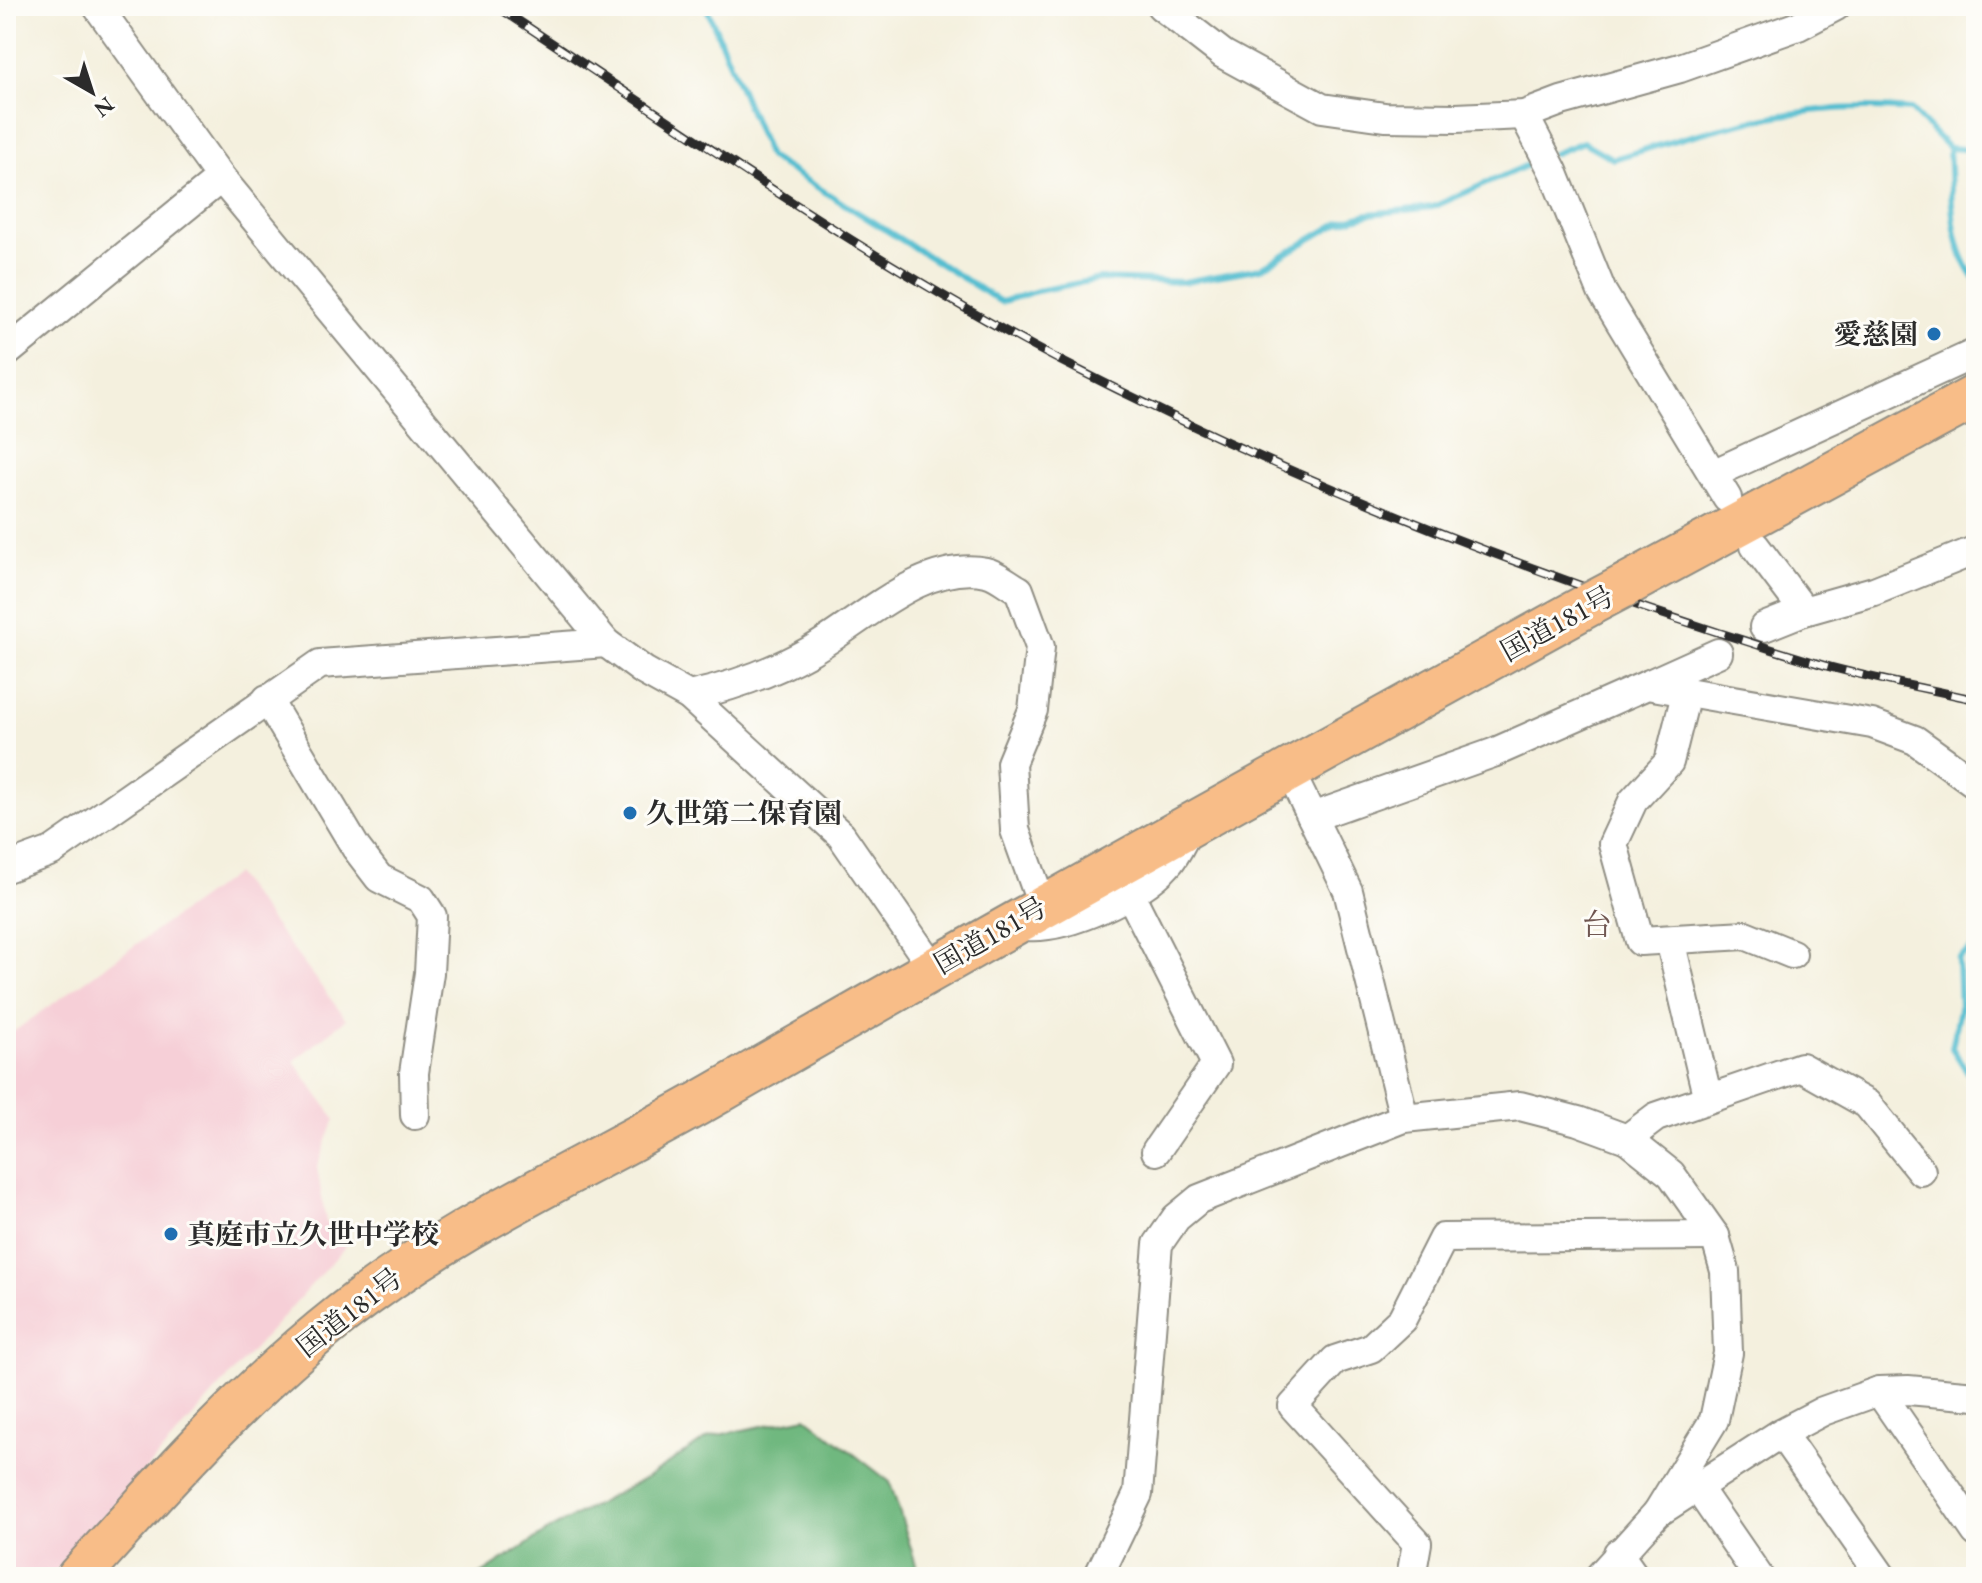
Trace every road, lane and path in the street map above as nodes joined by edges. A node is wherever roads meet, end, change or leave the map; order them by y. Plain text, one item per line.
1 (97, 6) edge
2 (1161, 6) edge
3 (1836, 6) edge
4 (1524, 115) junction
5 (221, 178) junction
6 (6, 353) edge
7 (1976, 353) edge
8 (1976, 396) edge
9 (1755, 546) dead end
10 (1976, 550) edge
11 (1804, 611) junction
12 (1764, 627) dead end
13 (606, 643) junction
14 (1718, 653) dead end
15 (1647, 685) junction
16 (1686, 694) junction
17 (689, 696) junction
18 (267, 699) junction
19 (1289, 770) junction
20 (1976, 784) edge
21 (1312, 817) junction
22 (1192, 823) junction
23 (6, 868) edge
24 (1131, 896) junction
25 (1025, 915) junction
26 (1670, 940) junction
27 (1792, 954) dead end
28 (933, 968) junction
29 (1708, 1099) junction
30 (415, 1115) dead end
31 (1404, 1118) junction
32 (1627, 1139) junction
33 (1156, 1151) dead end
34 (1921, 1171) dead end
35 (1715, 1236) junction
36 (1879, 1391) junction
37 (1976, 1396) edge
38 (1781, 1433) junction
39 (1697, 1487) junction
40 (1657, 1513) junction
41 (1976, 1532) edge
42 (1618, 1553) junction
43 (78, 1577) edge
44 (1098, 1577) edge
45 (1411, 1577) edge
46 (1599, 1577) edge
47 (1635, 1577) edge
48 (1759, 1577) edge
49 (1882, 1577) edge

1 - 5 street
2 - 4 street
3 - 4 street
4 - 7 street
5 - 6 street
5 - 13 street
8 - 19 highway, 国道181号, bridge
9 - 11 street
10 - 11 street
11 - 12 street
13 - 17 street
13 - 18 street
14 - 15 street
15 - 16 street
15 - 21 street
16 - 20 street
16 - 26 street
17 - 25 street
17 - 28 street
18 - 23 street
18 - 30 street
19 - 21 street
19 - 22 highway, 国道181号
21 - 31 street
22 - 24 street
22 - 25 highway, 国道181号
24 - 25 street
24 - 33 street
25 - 28 highway, 国道181号
26 - 27 street
26 - 29 street
28 - 43 highway, 国道181号
29 - 32 street
29 - 34 street
31 - 32 street
31 - 44 street
32 - 35 street
35 - 40 street
35 - 45 street
36 - 37 street
36 - 38 street
36 - 41 street
38 - 39 street
38 - 49 street
39 - 40 street
39 - 48 street
40 - 42 street
42 - 46 street
42 - 47 street

